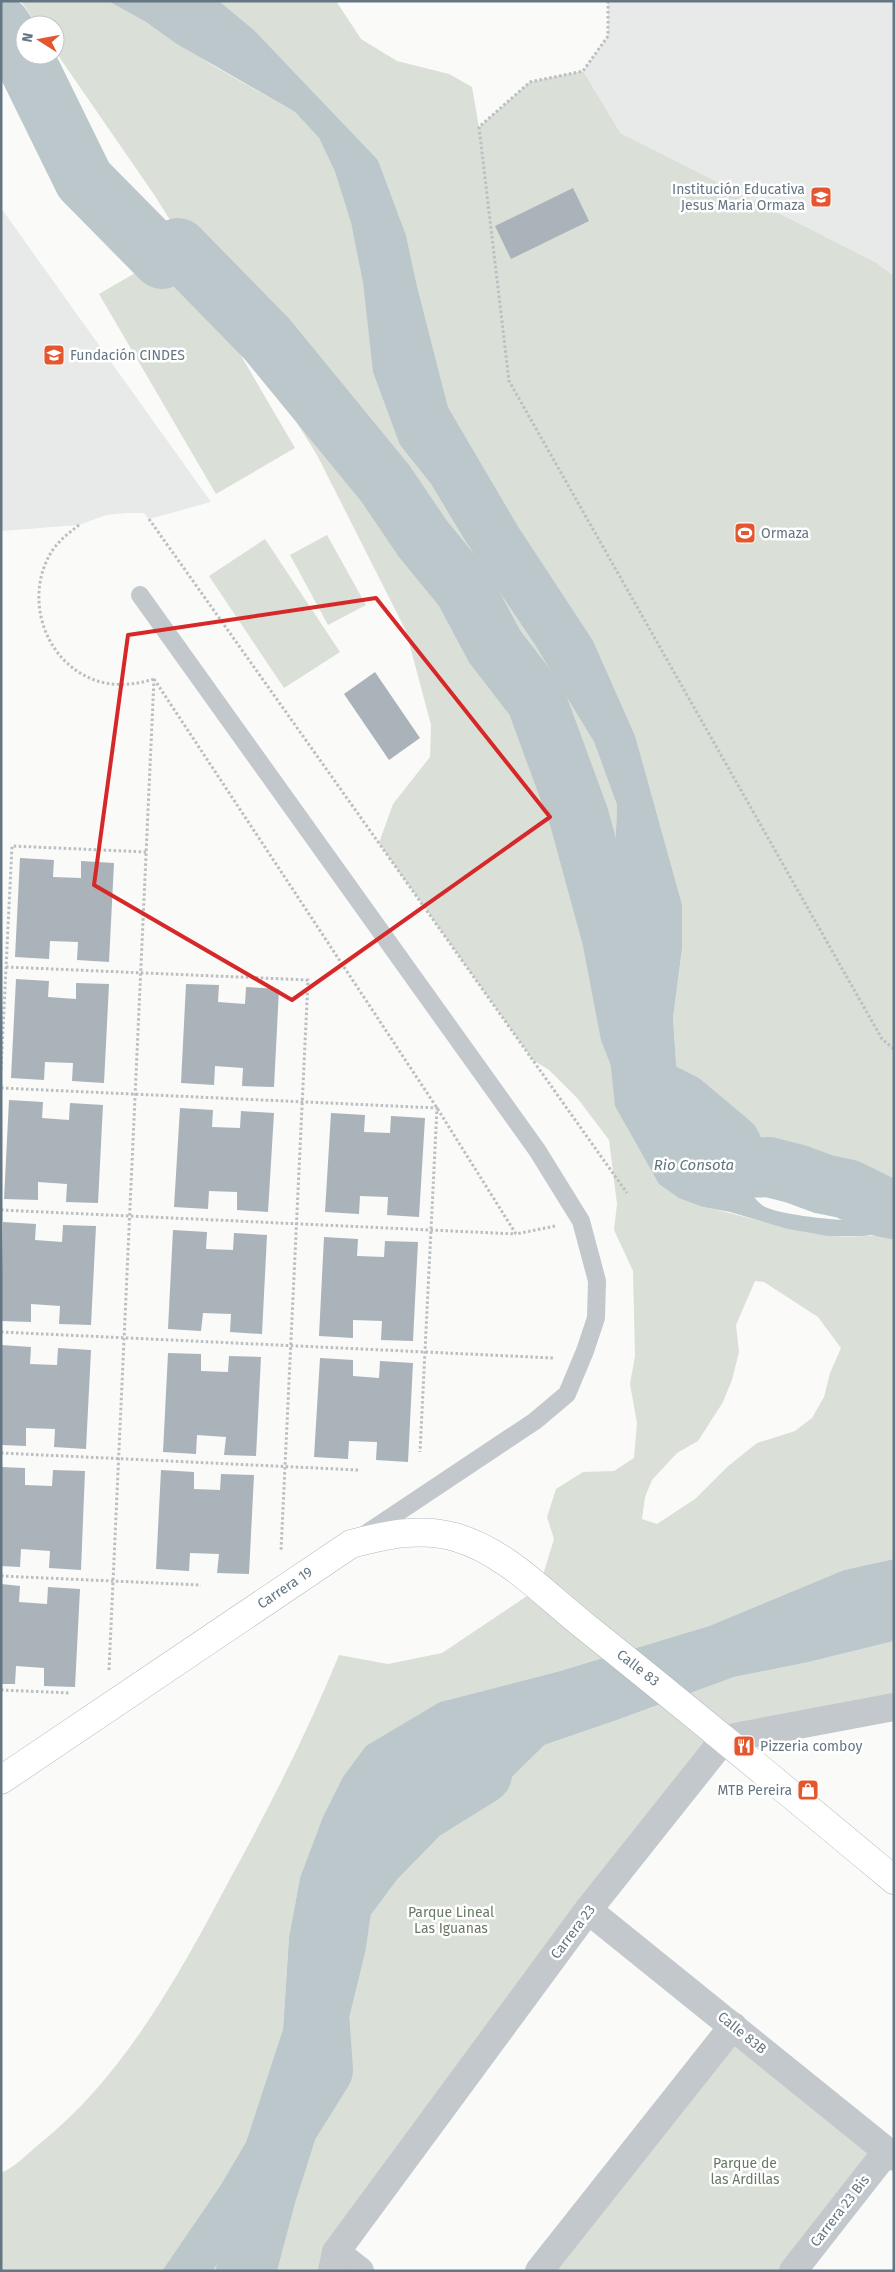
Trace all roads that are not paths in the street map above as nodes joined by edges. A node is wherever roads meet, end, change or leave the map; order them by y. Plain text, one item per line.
1 (140, 595) dead end
2 (351, 1544) junction
3 (894, 1707) edge
4 (724, 1739) junction
5 (1, 1780) edge
6 (894, 1880) edge
7 (588, 1910) junction
8 (733, 2026) junction
9 (890, 2154) edge
10 (334, 2261) edge
11 (360, 2271) edge
12 (539, 2271) edge
13 (793, 2271) edge

1 - 2 lane, Carrera 19
2 - 4 street, Calle 83
2 - 5 street, Carrera 19
3 - 4 street
4 - 6 street, Calle 83
4 - 7 street, Carrera 23
7 - 8 street, Calle 83B
7 - 10 street, Carrera 23
8 - 9 street, Calle 83B
8 - 12 street
9 - 13 street, Carrera 23 Bis
10 - 11 street

